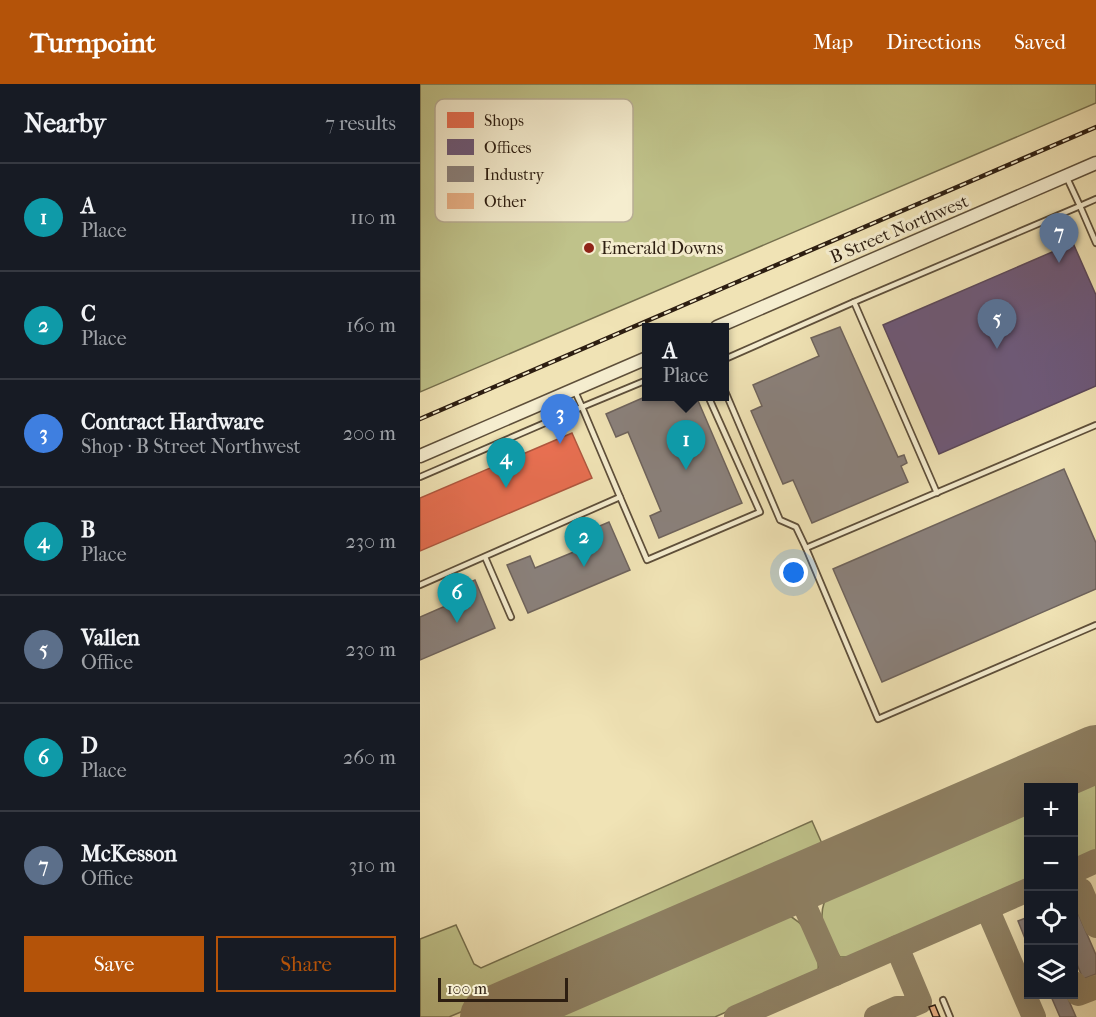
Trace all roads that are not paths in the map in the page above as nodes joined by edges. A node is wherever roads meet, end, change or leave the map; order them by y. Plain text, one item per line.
1 (1096, 163) edge
2 (1066, 175) junction
3 (1096, 199) edge
4 (1080, 206) junction
5 (1096, 243) edge
6 (854, 302) junction
7 (726, 323) edge
8 (729, 357) edge
9 (642, 360) edge
10 (642, 382) edge
11 (574, 389) junction
12 (729, 400) edge
13 (710, 401) edge
14 (582, 408) junction
15 (1096, 425) edge
16 (420, 456) edge
17 (420, 477) edge
18 (937, 492) junction
19 (620, 497) junction
20 (806, 548) junction
21 (484, 557) junction
22 (420, 585) edge
23 (511, 617) dead end
24 (1096, 625) edge
25 (943, 1000) dead end
26 (950, 1017) edge

1 - 2 street, B Street Northwest
2 - 4 lane
2 - 7 street, B Street Northwest
3 - 4 lane
4 - 5 lane
4 - 6 lane
6 - 8 lane
6 - 18 lane
9 - 11 street
10 - 14 lane
11 - 14 lane
11 - 16 street
12 - 20 lane
13 - 19 lane
14 - 17 lane
14 - 19 lane
15 - 18 lane
18 - 20 lane
19 - 21 lane
20 - 24 lane
21 - 22 lane
21 - 23 lane
25 - 26 lane

